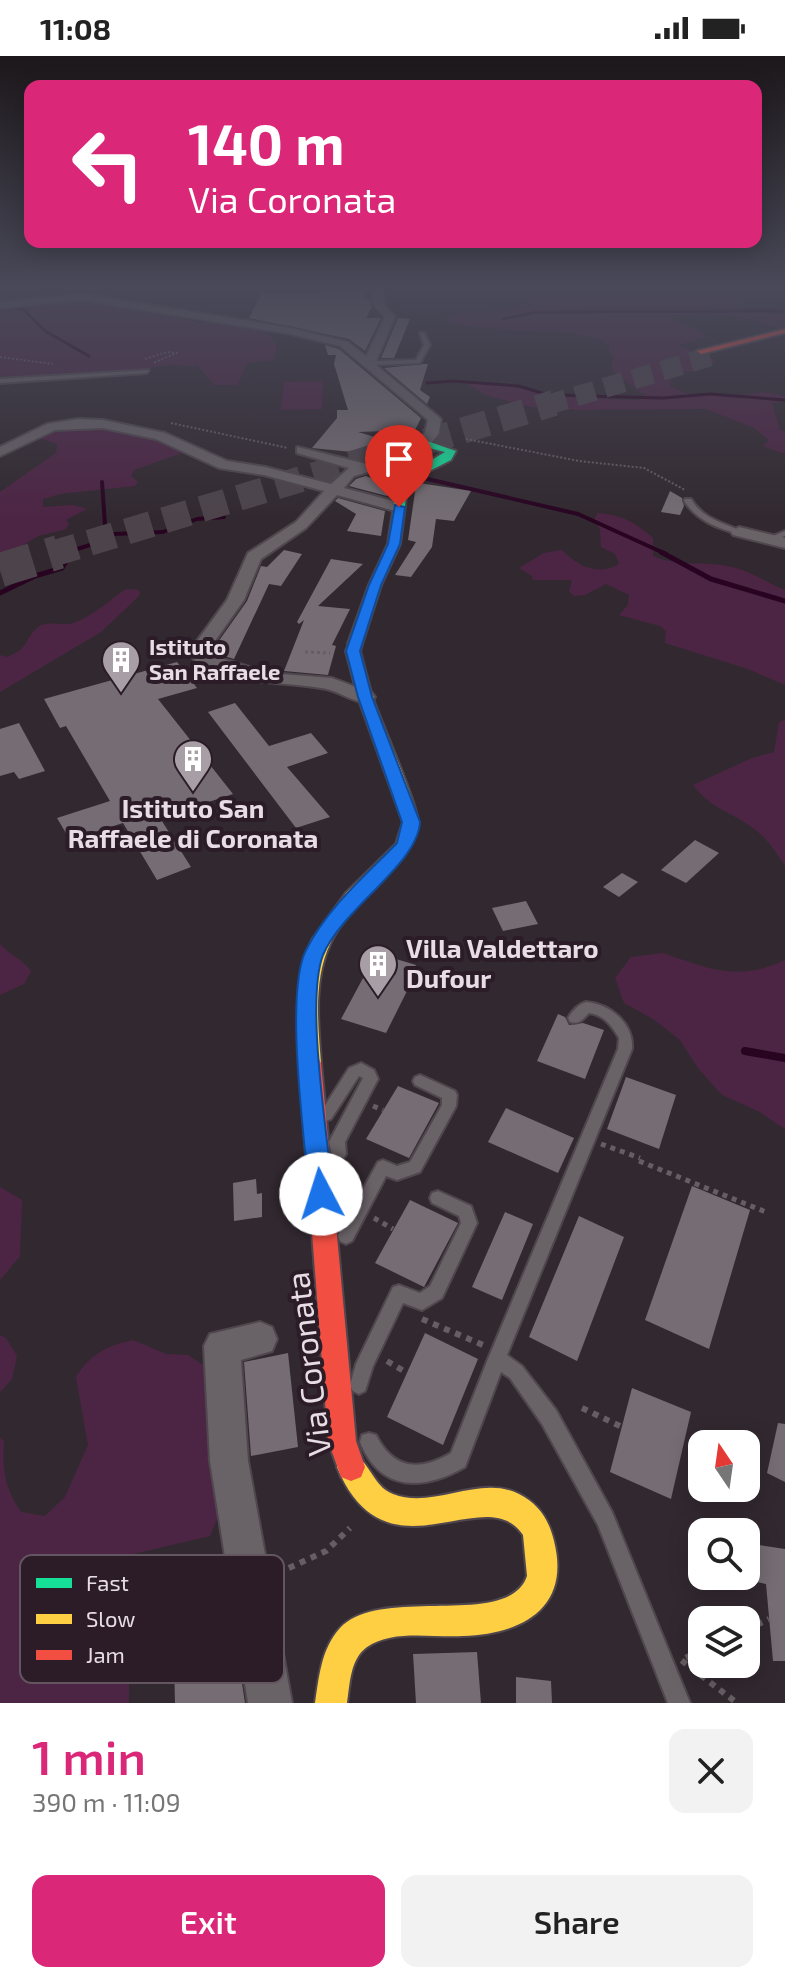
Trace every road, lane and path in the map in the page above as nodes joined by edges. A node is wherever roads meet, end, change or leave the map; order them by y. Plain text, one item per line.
1 (372, 365) edge
2 (147, 371) dead end
3 (0, 381) edge
4 (166, 421) dead end
5 (428, 438) junction
6 (302, 450) joint
7 (0, 452) edge
8 (367, 469) junction
9 (403, 480) junction
10 (686, 490) dead end
11 (332, 491) junction
12 (688, 501) dead end
13 (399, 507) junction
14 (739, 532) joint
15 (785, 533) edge
16 (784, 543) edge
17 (365, 697) junction
18 (575, 1018) dead end
19 (420, 1081) dead end
20 (316, 1132) junction
21 (588, 1139) junction
22 (340, 1171) dead end
23 (438, 1198) dead end
24 (342, 1200) dead end
25 (766, 1212) dead end
26 (346, 1236) junction
27 (348, 1259) dead end
28 (393, 1305) junction
29 (260, 1339) dead end
30 (355, 1341) dead end
31 (501, 1350) junction
32 (372, 1351) junction
33 (407, 1373) dead end
34 (582, 1408) dead end
35 (365, 1426) dead end
36 (622, 1427) dead end
37 (364, 1493) junction
38 (246, 1555) edge
39 (284, 1571) edge
40 (769, 1619) dead end
41 (760, 1623) edge
42 (704, 1678) edge
43 (267, 1683) edge
44 (270, 1703) edge
45 (331, 1703) edge
46 (679, 1703) edge
47 (737, 1703) edge

1 - 5 street
2 - 3 lane
4 - 6 path
5 - 8 main road
5 - 9 main road
5 - 10 path
6 - 8 street
7 - 11 street
8 - 9 main road
8 - 11 street
9 - 13 main road, Via Coronata
11 - 13 street
11 - 17 street
12 - 14 lane
13 - 17 main road, Via Coronata
14 - 16 street
15 - 16 lane
17 - 20 main road, Via Coronata
18 - 21 lane, Via Coronata
19 - 26 lane
20 - 22 lane
20 - 37 main road, Via Coronata
21 - 25 path
21 - 31 lane, Via Coronata
23 - 28 lane
24 - 26 lane, Via Coronata
26 - 27 lane, Via Coronata
28 - 31 path
28 - 32 lane
29 - 38 street
30 - 32 lane, Via Coronata
31 - 35 lane, Via Coronata
31 - 46 lane
32 - 33 path
34 - 36 path
37 - 39 path
37 - 45 main road
40 - 41 path
42 - 47 path
43 - 44 street

